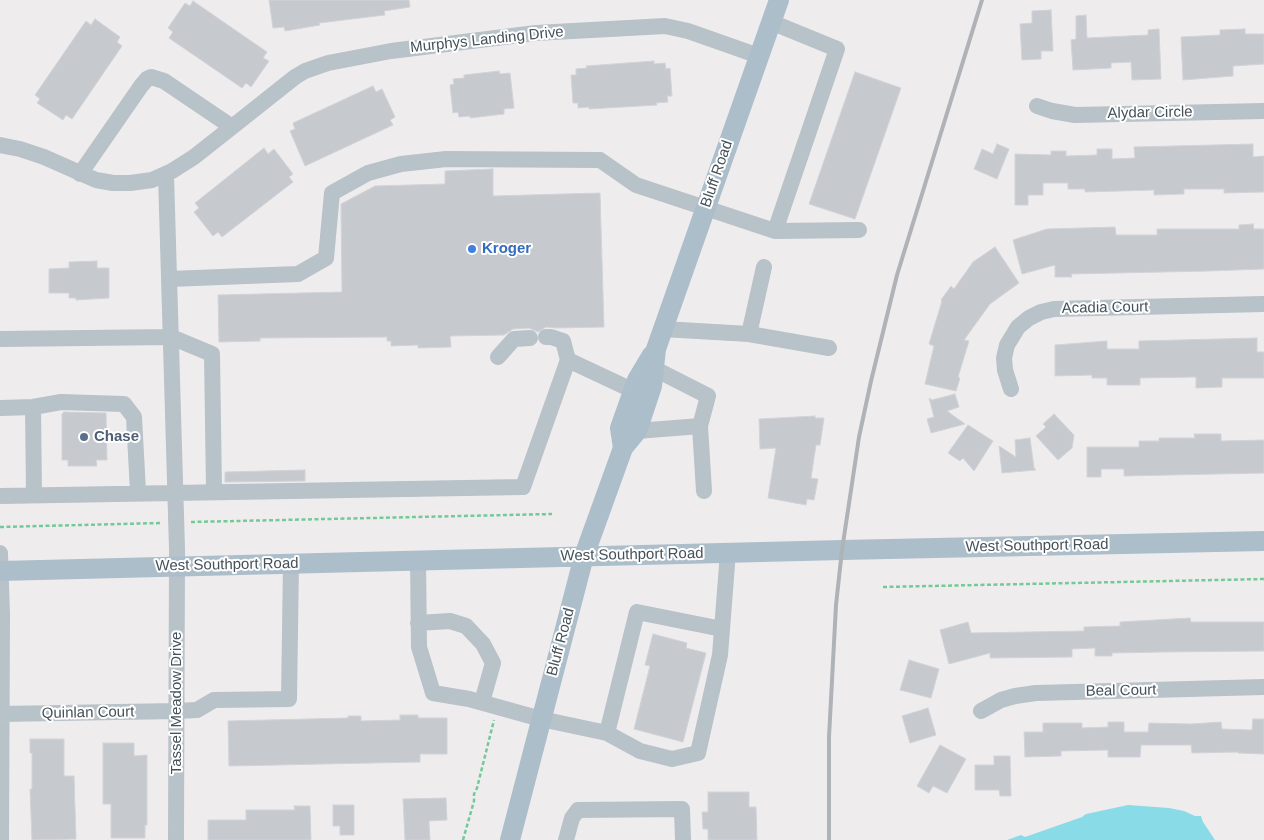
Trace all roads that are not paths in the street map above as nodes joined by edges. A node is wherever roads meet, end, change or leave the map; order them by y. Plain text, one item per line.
1 (779, 0) edge
2 (771, 22) junction
3 (759, 56) junction
4 (1037, 106) dead end
5 (1264, 110) edge
6 (232, 127) junction
7 (0, 145) edge
8 (80, 174) junction
9 (166, 175) junction
10 (706, 208) junction
11 (860, 230) dead end
12 (775, 231) junction
13 (764, 268) dead end
14 (169, 279) junction
15 (1264, 304) edge
16 (663, 328) junction
17 (748, 334) junction
18 (171, 337) junction
19 (0, 339) edge
20 (829, 348) dead end
21 (498, 357) dead end
22 (655, 359) junction
23 (568, 360) junction
24 (1011, 389) dead end
25 (632, 390) junction
26 (34, 407) junction
27 (0, 408) edge
28 (700, 426) junction
29 (637, 431) junction
30 (623, 448) junction
31 (214, 491) junction
32 (704, 491) dead end
33 (138, 492) junction
34 (175, 492) junction
35 (34, 495) junction
36 (0, 496) edge
37 (1264, 541) edge
38 (728, 552) junction
39 (584, 556) junction
40 (418, 560) junction
41 (291, 563) junction
42 (0, 565) edge
43 (177, 566) junction
44 (418, 623) junction
45 (722, 629) junction
46 (1264, 687) edge
47 (490, 704) junction
48 (981, 711) dead end
49 (177, 712) junction
50 (1, 714) edge
51 (541, 719) junction
52 (608, 733) junction
53 (1, 840) edge
54 (176, 840) edge
55 (510, 840) edge
56 (566, 840) edge
57 (682, 840) edge

1 - 2 main road, Bluff Road
2 - 3 main road, Bluff Road
2 - 12 street
3 - 6 street, Murphys Landing Drive
3 - 10 main road, Bluff Road
4 - 5 street, Alydar Circle
6 - 8 street
6 - 9 street, Murphys Landing Drive
7 - 8 street, Murphys Landing Drive
8 - 9 street, Murphys Landing Drive
9 - 14 street, Tassel Meadow Drive
10 - 12 street
10 - 14 street
10 - 16 main road, Bluff Road
11 - 12 street
13 - 17 street
14 - 18 street, Tassel Meadow Drive
15 - 24 street, Acadia Court
16 - 17 street
16 - 22 main road, Bluff Road
17 - 20 street
18 - 19 street
18 - 31 street
18 - 34 street, Tassel Meadow Drive
21 - 23 street
22 - 25 main road, Bluff Road
22 - 28 street
22 - 29 main road, Bluff Road
23 - 25 street
23 - 31 street
25 - 30 main road, Bluff Road
26 - 27 street
26 - 33 street
26 - 35 street
28 - 29 street
28 - 32 street
29 - 30 main road, Bluff Road
30 - 39 main road, Bluff Road
31 - 34 street
33 - 34 street
33 - 35 street
34 - 43 street, Tassel Meadow Drive
35 - 36 street
37 - 38 main road, West Southport Road
38 - 39 main road, West Southport Road
38 - 45 street
39 - 40 main road, West Southport Road
39 - 51 main road, Bluff Road
40 - 41 main road, West Southport Road
40 - 44 street
41 - 43 main road, West Southport Road
41 - 49 street, Quinlan Court
42 - 43 main road, West Southport Road
42 - 50 street
43 - 49 street, Tassel Meadow Drive
44 - 47 street
44 - 47 street
45 - 52 street
45 - 52 street
46 - 48 street, Beal Court
47 - 51 street
49 - 50 street, Quinlan Court
49 - 54 street, Tassel Meadow Drive
50 - 53 street
51 - 52 street
51 - 55 main road, Bluff Road
56 - 57 street

